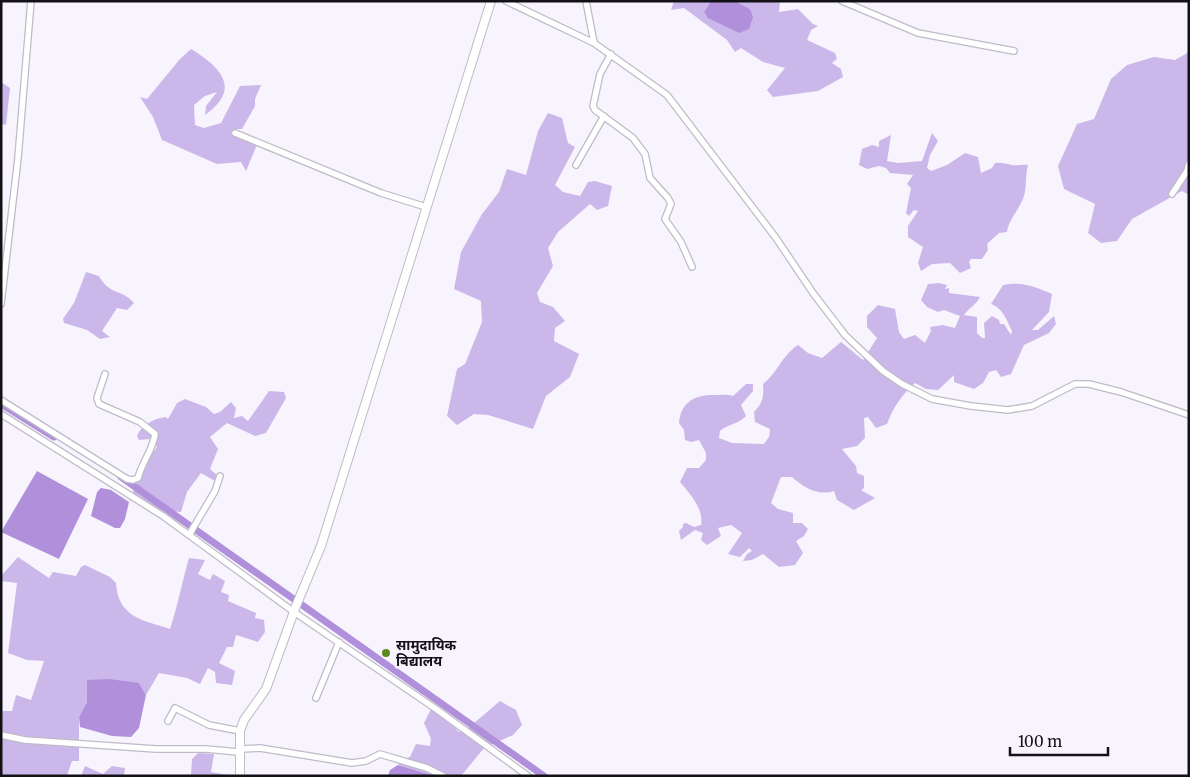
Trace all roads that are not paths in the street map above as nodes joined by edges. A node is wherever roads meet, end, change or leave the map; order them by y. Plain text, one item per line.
1 (30, 1) edge
2 (491, 1) edge
3 (506, 1) edge
4 (586, 1) edge
5 (842, 1) edge
6 (594, 43) junction
7 (1014, 52) dead end
8 (611, 54) junction
9 (604, 116) junction
10 (235, 132) dead end
11 (576, 164) dead end
12 (1189, 164) edge
13 (1172, 194) dead end
14 (426, 207) junction
15 (692, 267) dead end
16 (1, 304) edge
17 (105, 374) dead end
18 (1, 400) edge
19 (1, 414) edge
20 (1189, 415) edge
21 (220, 476) dead end
22 (189, 535) junction
23 (295, 609) junction
24 (339, 642) junction
25 (316, 698) dead end
26 (168, 721) dead end
27 (240, 731) junction
28 (1, 735) edge
29 (238, 752) junction
30 (240, 776) edge
31 (443, 776) edge
32 (528, 776) edge

1 - 16 street
2 - 14 main road
3 - 6 street
4 - 6 street
5 - 7 street
6 - 8 street
8 - 9 street
8 - 20 street
9 - 11 street
9 - 15 street
10 - 14 street
12 - 13 street
14 - 23 main road
17 - 18 street
19 - 22 street
21 - 22 street
22 - 23 street
23 - 24 street
23 - 27 main road
24 - 25 street
24 - 32 street
26 - 27 street
27 - 29 main road
28 - 29 street
29 - 30 main road
29 - 31 street

